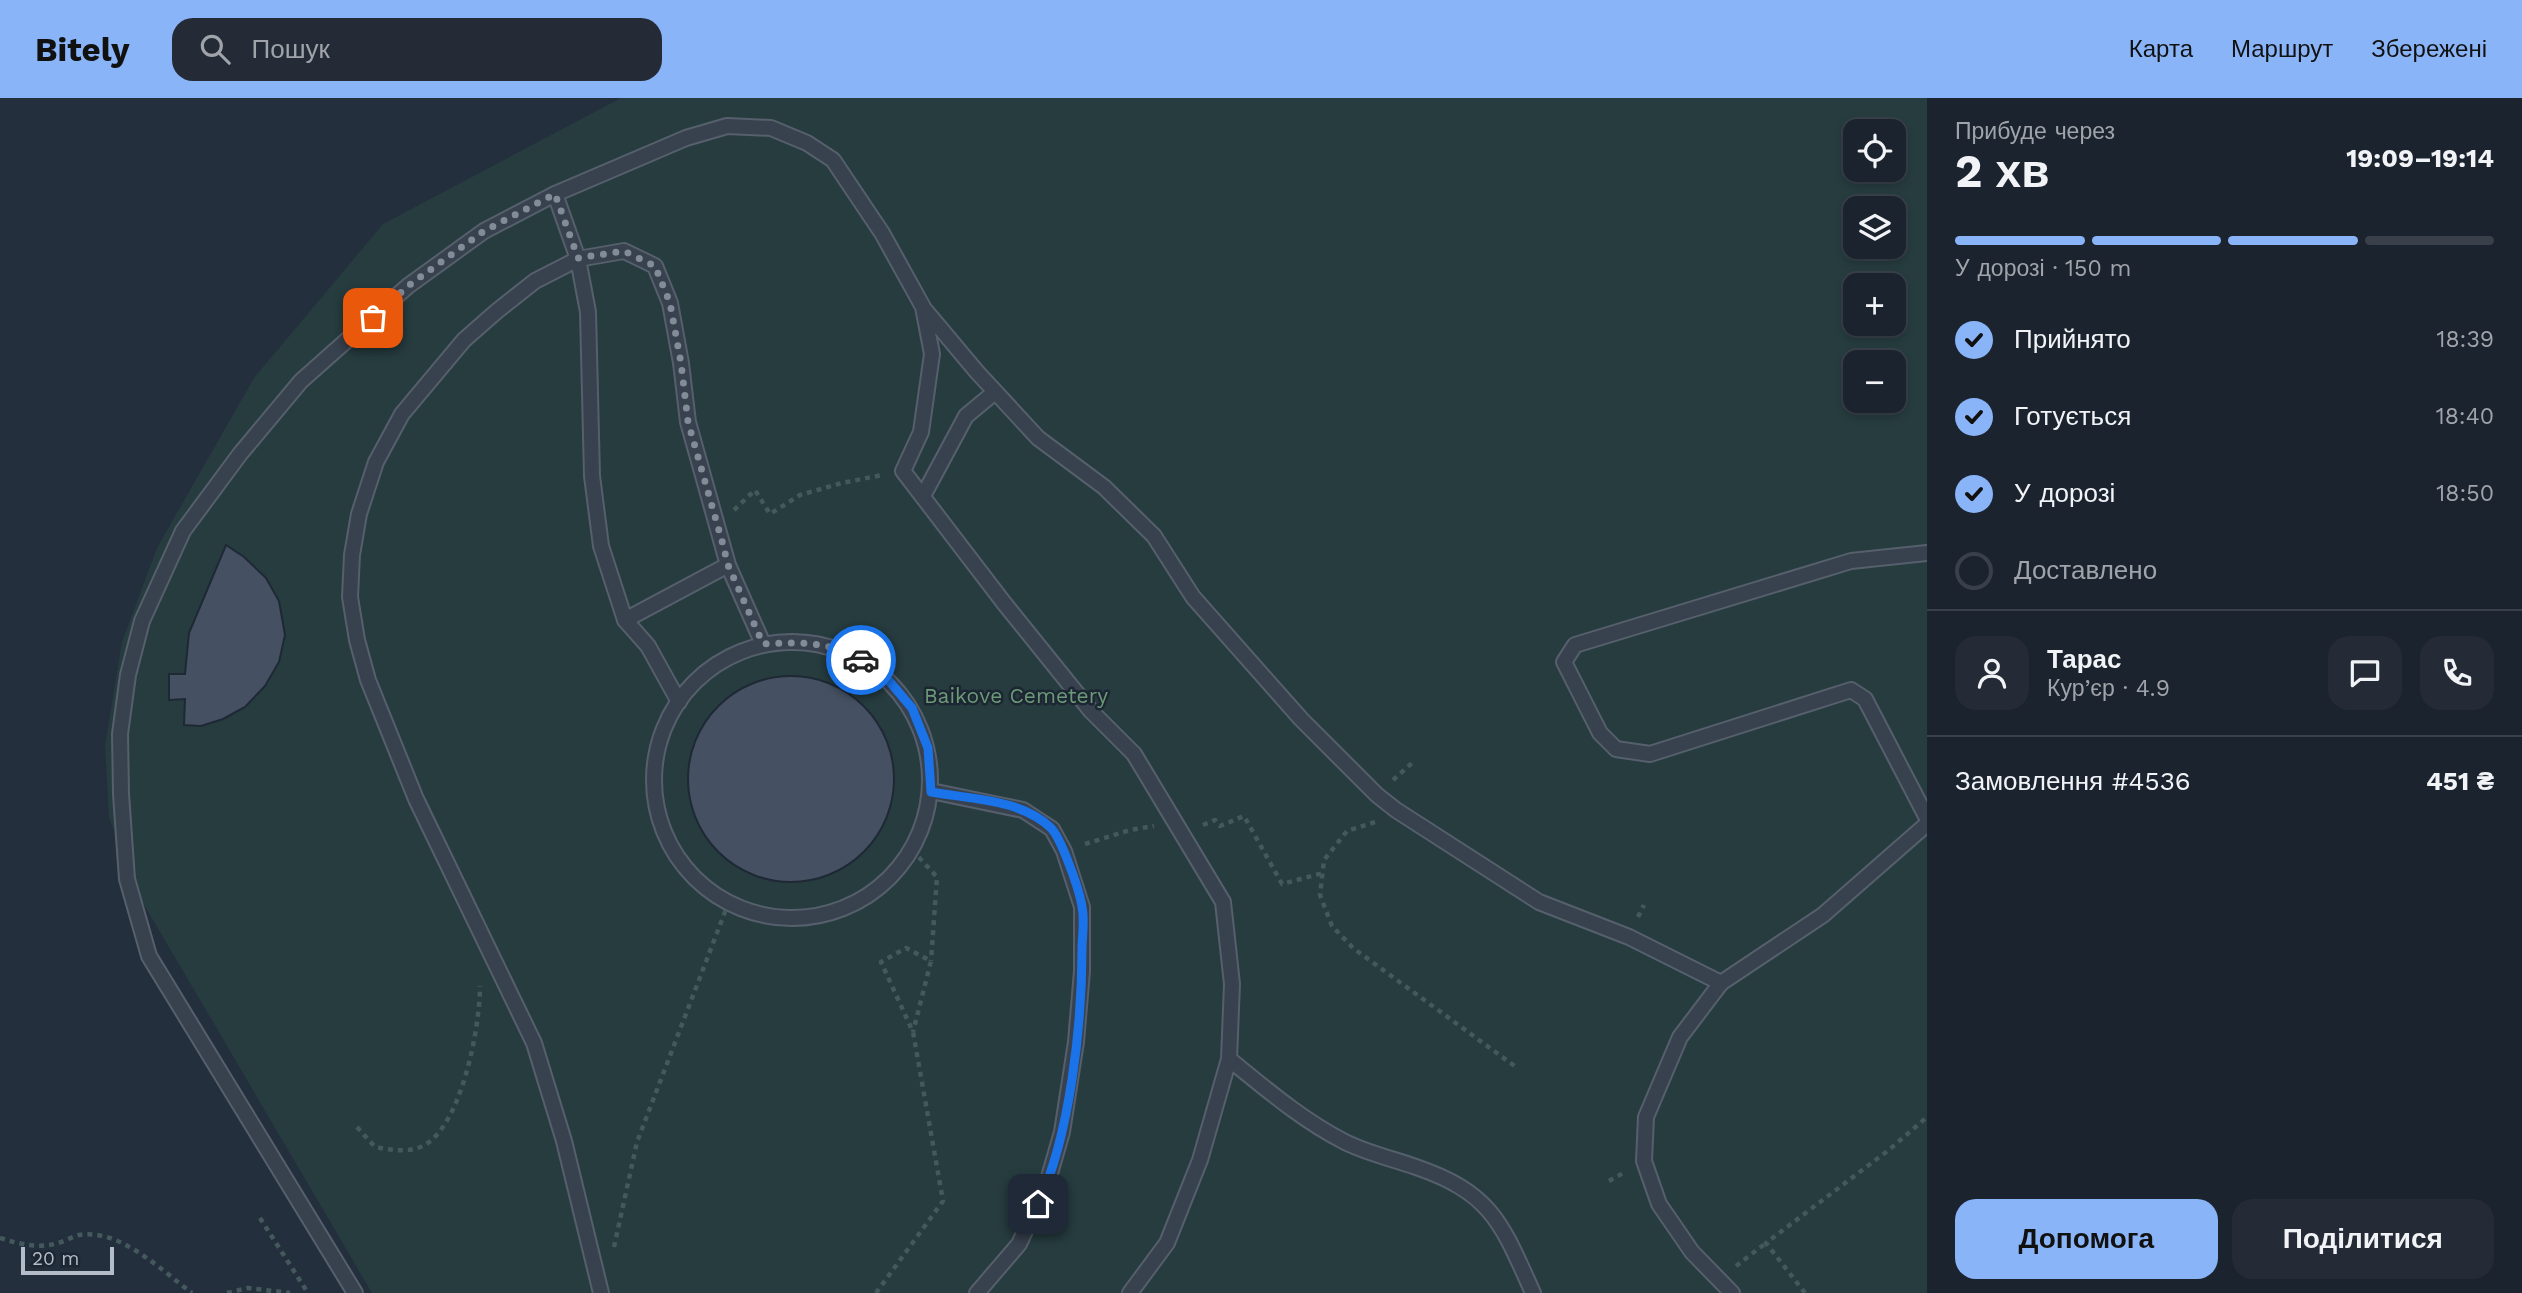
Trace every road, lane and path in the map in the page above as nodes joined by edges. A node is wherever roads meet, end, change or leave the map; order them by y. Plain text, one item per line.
1 (555, 194) junction
2 (578, 258) junction
3 (923, 307) junction
4 (995, 392) junction
5 (873, 477) dead end
6 (923, 496) junction
7 (738, 521) dead end
8 (1927, 553) edge
9 (728, 565) junction
10 (625, 620) junction
11 (763, 644) junction
12 (679, 702) junction
13 (931, 792) junction
14 (1927, 818) edge
15 (1384, 820) dead end
16 (1927, 824) edge
17 (1203, 825) dead end
18 (1130, 830) dead end
19 (1094, 841) dead end
20 (912, 850) junction
21 (1323, 873) junction
22 (728, 904) junction
23 (931, 961) junction
24 (480, 977) dead end
25 (1721, 983) junction
26 (913, 1032) junction
27 (1229, 1059) junction
28 (1516, 1067) dead end
29 (1927, 1117) edge
30 (357, 1127) dead end
31 (260, 1218) dead end
32 (0, 1238) edge
33 (1766, 1243) junction
34 (612, 1255) dead end
35 (1719, 1279) junction
36 (192, 1293) edge
37 (227, 1293) edge
38 (290, 1293) edge
39 (308, 1293) edge
40 (355, 1293) edge
41 (601, 1293) edge
42 (876, 1293) edge
43 (977, 1293) edge
44 (1130, 1293) edge
45 (1533, 1293) edge
46 (1732, 1293) edge
47 (1805, 1293) edge

1 - 2 lane
1 - 3 lane
1 - 40 lane
2 - 9 lane
2 - 10 lane
2 - 41 lane
3 - 4 lane
3 - 6 lane
4 - 6 lane
4 - 25 lane
5 - 7 path
6 - 27 lane
8 - 14 lane
9 - 10 lane
9 - 11 lane
10 - 12 lane
11 - 12 lane
11 - 13 lane
12 - 22 lane
13 - 20 lane
13 - 43 lane
15 - 21 path
16 - 25 lane
17 - 21 path
18 - 19 path
20 - 22 lane
20 - 23 path
21 - 28 path
22 - 34 path
23 - 26 path
23 - 26 path
24 - 30 path
25 - 35 lane
26 - 42 path
27 - 44 lane
27 - 45 lane
29 - 33 path
31 - 39 path
32 - 36 path
33 - 35 path
33 - 47 path
35 - 46 lane
37 - 38 path

